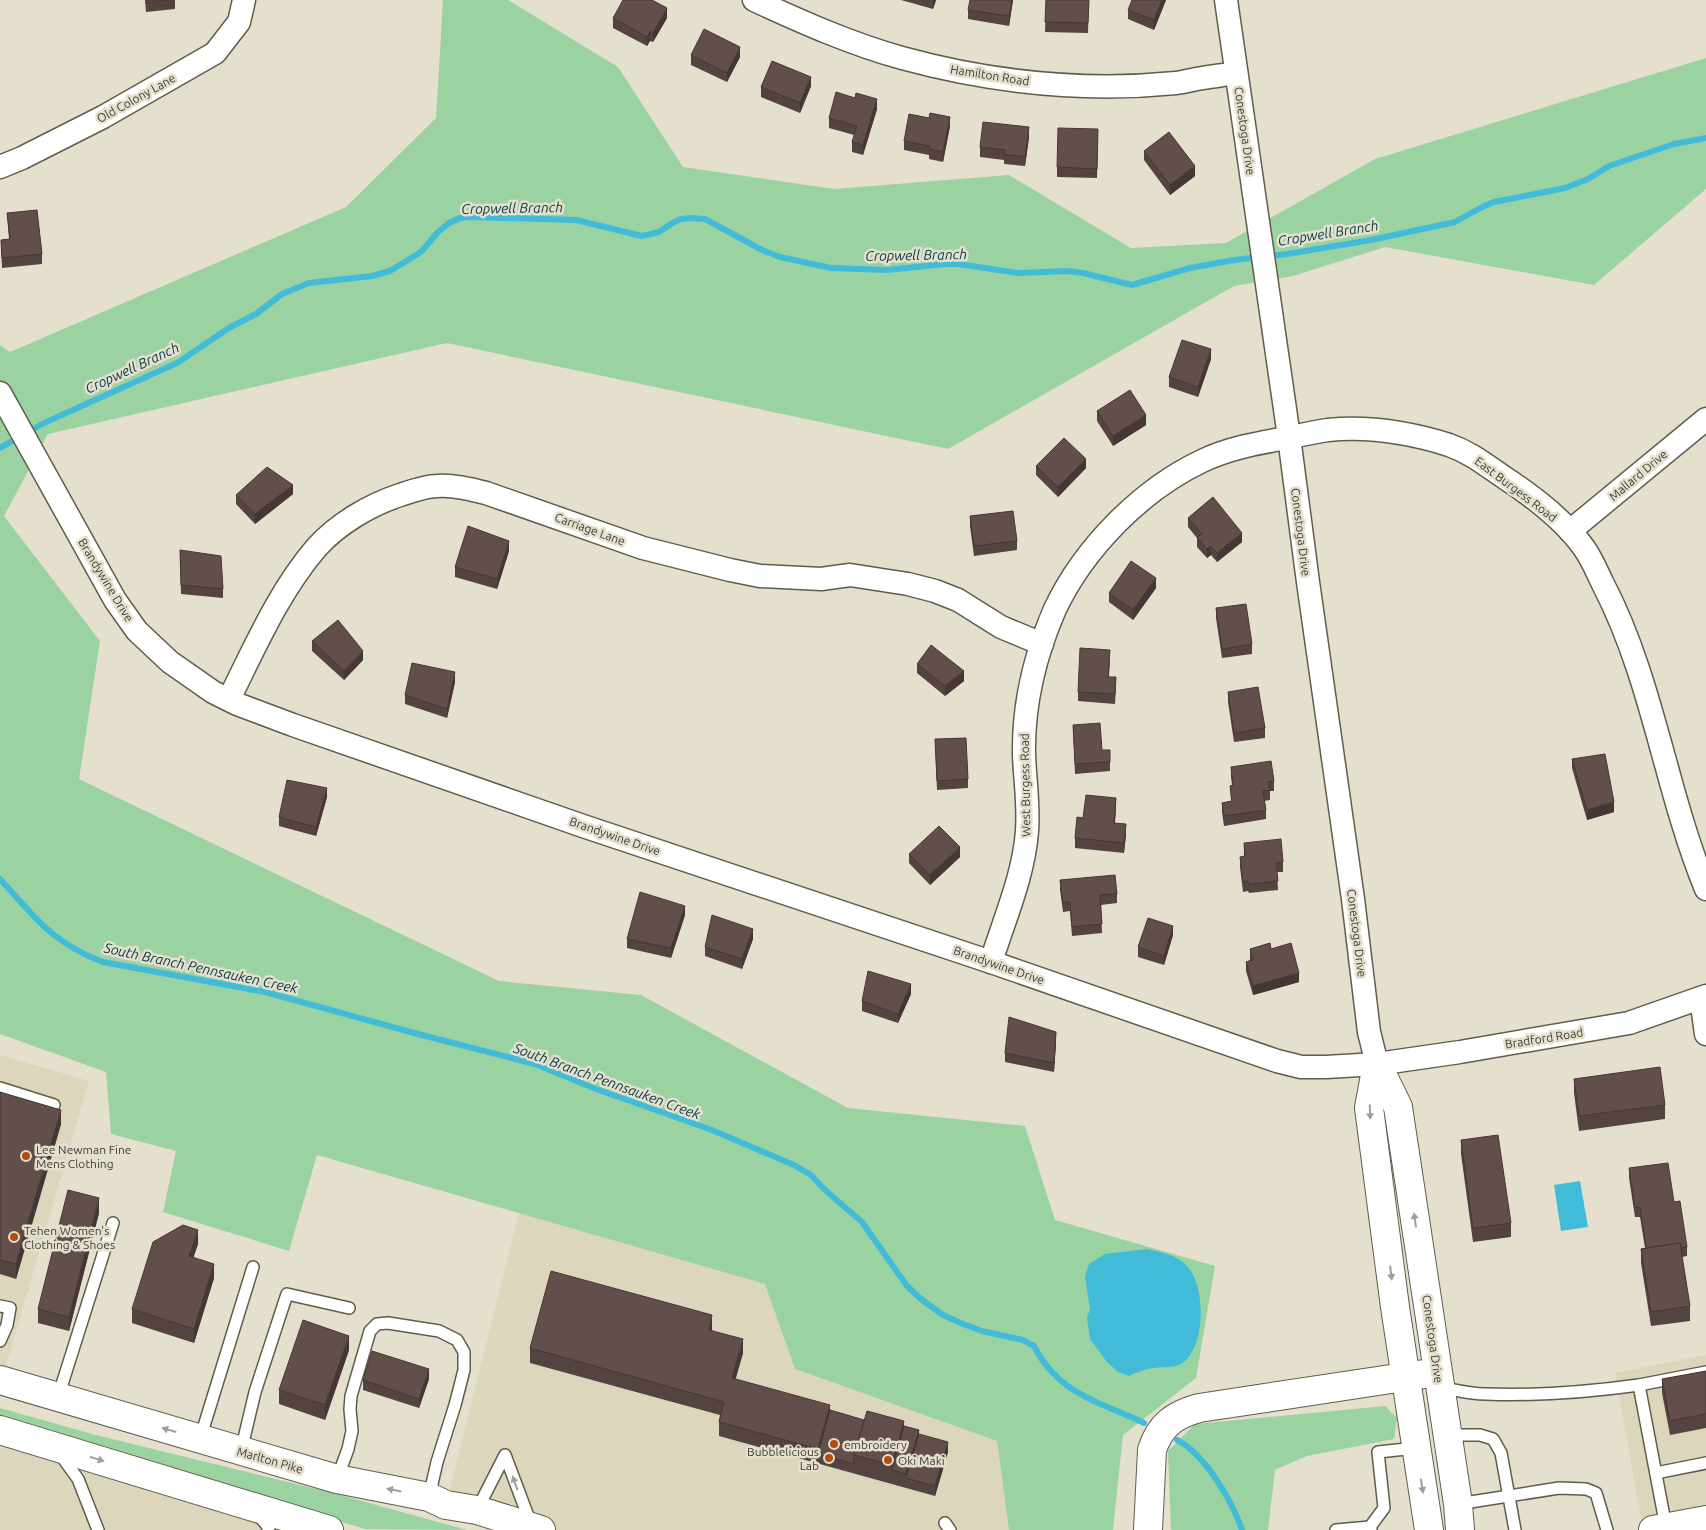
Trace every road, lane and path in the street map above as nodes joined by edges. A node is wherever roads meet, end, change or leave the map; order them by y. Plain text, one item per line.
1 (244, 0) edge
2 (754, 0) edge
3 (1226, 0) edge
4 (1236, 73) junction
5 (0, 167) edge
6 (0, 393) edge
7 (1706, 419) edge
8 (1289, 438) junction
9 (1570, 531) junction
10 (1042, 644) junction
11 (229, 699) junction
12 (1706, 889) edge
13 (991, 962) junction
14 (1703, 997) edge
15 (1706, 1034) edge
16 (1377, 1064) junction
17 (0, 1088) edge
18 (54, 1105) dead end
19 (113, 1223) dead end
20 (253, 1267) dead end
21 (0, 1306) edge
22 (349, 1308) dead end
23 (0, 1341) edge
24 (1706, 1372) edge
25 (1405, 1376) junction
26 (0, 1380) edge
27 (1439, 1380) junction
28 (1639, 1385) junction
29 (0, 1389) edge
30 (47, 1394) junction
31 (0, 1430) edge
32 (1447, 1435) junction
33 (200, 1439) junction
34 (55, 1446) junction
35 (1416, 1448) junction
36 (241, 1451) junction
37 (1706, 1463) edge
38 (1656, 1473) junction
39 (337, 1479) junction
40 (1509, 1496) junction
41 (429, 1497) junction
42 (249, 1505) junction
43 (477, 1510) junction
44 (1459, 1517) edge
45 (1706, 1520) edge
46 (1371, 1528) edge
47 (537, 1529) edge
48 (1660, 1529) edge
49 (98, 1530) edge
50 (269, 1530) edge
51 (329, 1530) edge
52 (942, 1530) edge
53 (950, 1530) edge
54 (1148, 1530) edge
55 (1336, 1530) edge
56 (1429, 1530) edge
57 (1515, 1530) edge
58 (1607, 1530) edge

1 - 5 street, Old Colony Lane
2 - 4 street, Hamilton Road
3 - 4 street, Conestoga Drive
4 - 8 street, Conestoga Drive
6 - 11 street, Brandywine Drive
7 - 9 street, Mallard Drive
8 - 9 street, East Burgess Road
8 - 10 street, West Burgess Road
8 - 16 street, Conestoga Drive
9 - 12 street, East Burgess Road
10 - 11 street, Carriage Lane
10 - 13 street, West Burgess Road
11 - 13 street, Brandywine Drive
13 - 16 street, Brandywine Drive
14 - 15 street
14 - 16 street, Bradford Road
16 -> 25 main road, Conestoga Drive
27 -> 16 main road, Conestoga Drive
17 - 18 lane
19 - 30 lane
20 - 33 lane
21 - 23 lane
22 - 36 lane
24 - 28 lane
25 - 27 main road
25 - 35 main road, Conestoga Drive
25 - 54 main road
26 - 30 main road, Marlton Pike
27 - 28 lane
27 - 32 main road, Conestoga Drive
28 - 38 lane
29 - 30 main road
33 -> 30 main road, Marlton Pike
31 - 34 main road
32 - 40 lane
32 - 44 main road, Conestoga Drive
33 - 36 main road, Marlton Pike
34 -> 42 main road
34 - 49 lane
35 - 46 lane
35 -> 56 main road, Conestoga Drive
36 - 39 main road, Marlton Pike
37 - 38 lane
38 - 48 lane
41 -> 39 main road, Marlton Pike
39 - 41 lane
40 - 44 lane
40 - 57 lane
40 - 58 lane
41 - 43 main road, Marlton Pike
42 - 50 lane
42 - 51 main road
43 - 47 main road, Marlton Pike
47 -> 43 lane
45 - 48 main road
46 - 55 lane
52 - 53 lane

